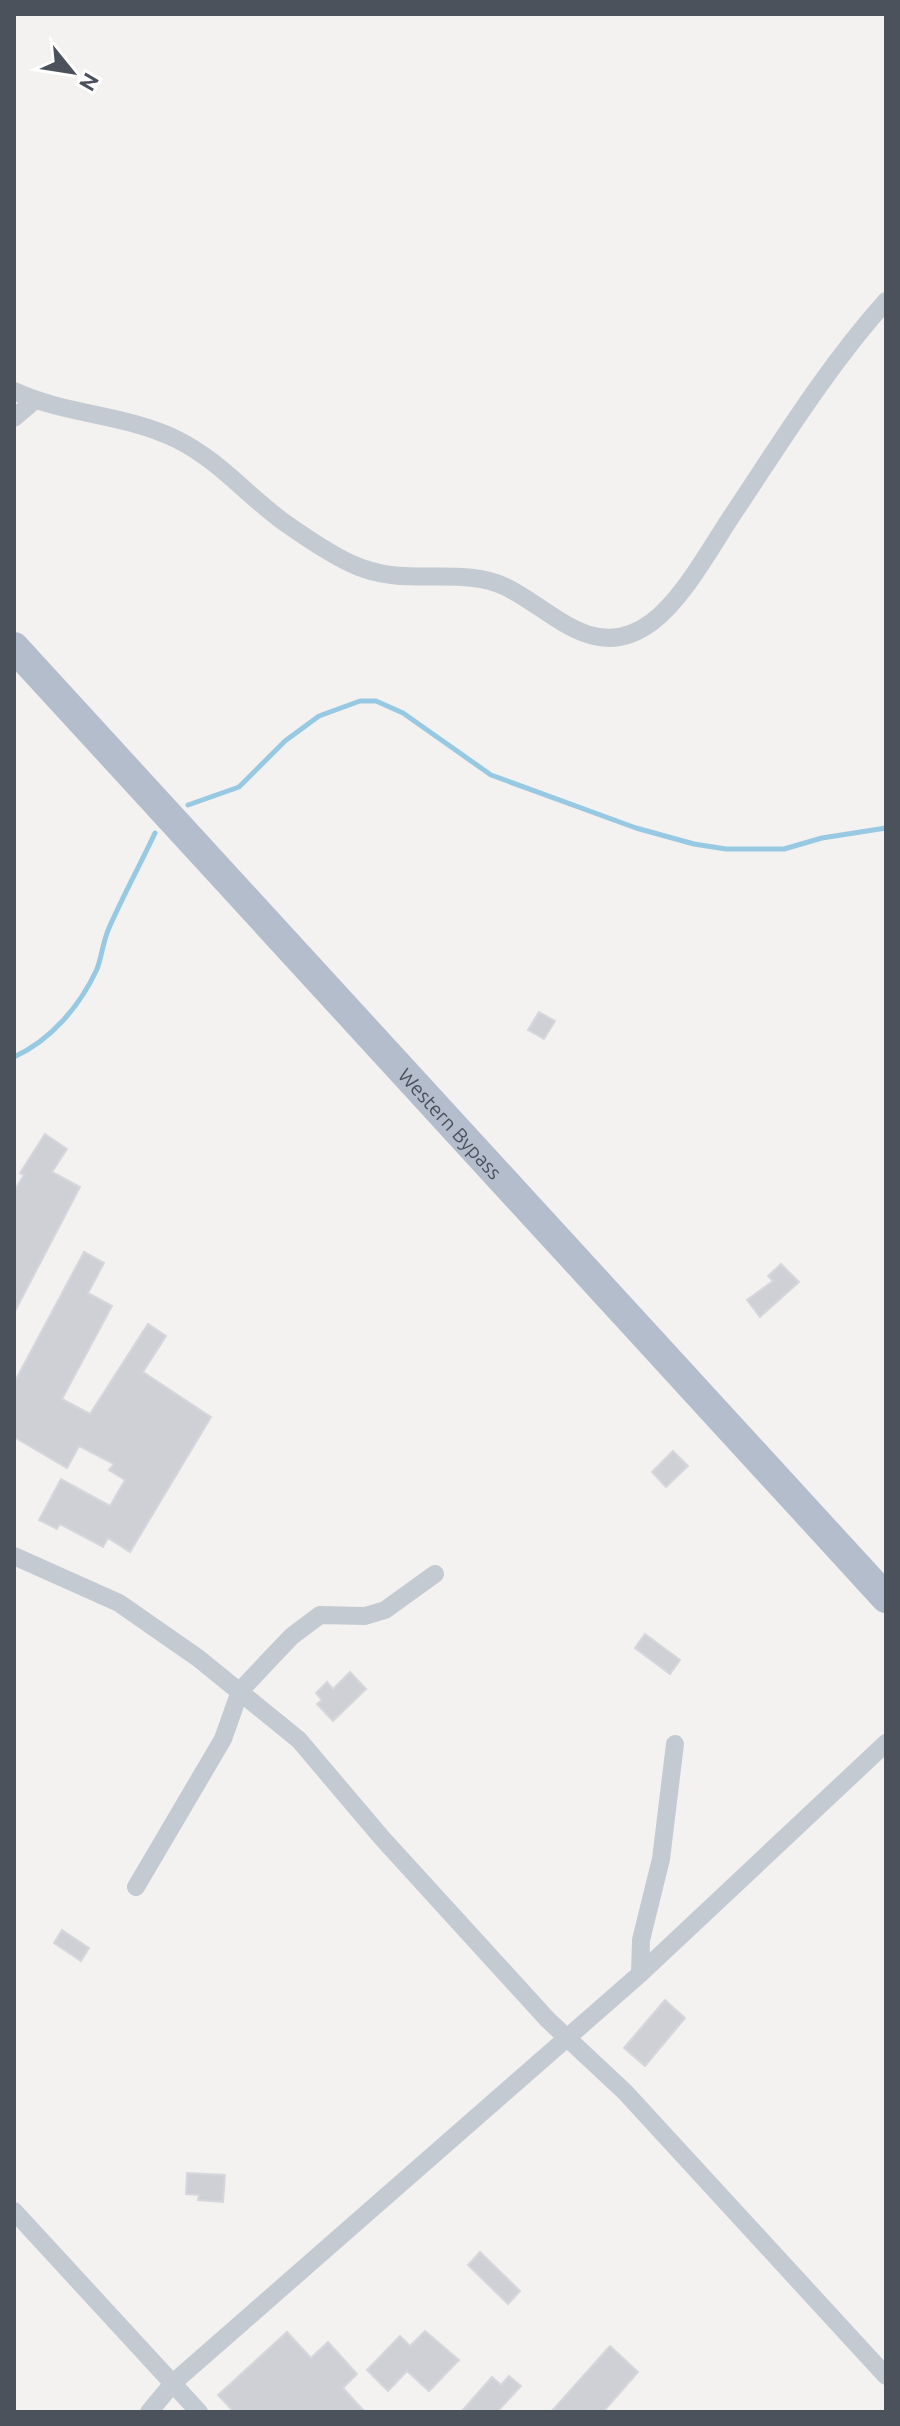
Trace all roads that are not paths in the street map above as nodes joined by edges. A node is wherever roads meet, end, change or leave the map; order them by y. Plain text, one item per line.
1 (886, 301) edge
2 (14, 391) edge
3 (34, 401) junction
4 (14, 418) edge
5 (14, 647) edge
6 (14, 1556) edge
7 (435, 1574) dead end
8 (886, 1598) edge
9 (240, 1691) junction
10 (886, 1743) edge
11 (675, 1744) dead end
12 (136, 1887) dead end
13 (640, 1974) junction
14 (567, 2035) junction
15 (14, 2211) edge
16 (879, 2358) edge
17 (886, 2376) edge
18 (174, 2382) junction
19 (149, 2412) edge
20 (199, 2412) edge

1 - 3 street
2 - 3 street
3 - 4 street
5 - 8 main road, Western Bypass
6 - 9 street
7 - 9 street
9 - 12 street
9 - 14 street
10 - 13 street
11 - 13 street
13 - 14 street
14 - 16 street
14 - 18 street
15 - 18 street
16 - 17 street
18 - 19 street
18 - 20 street

